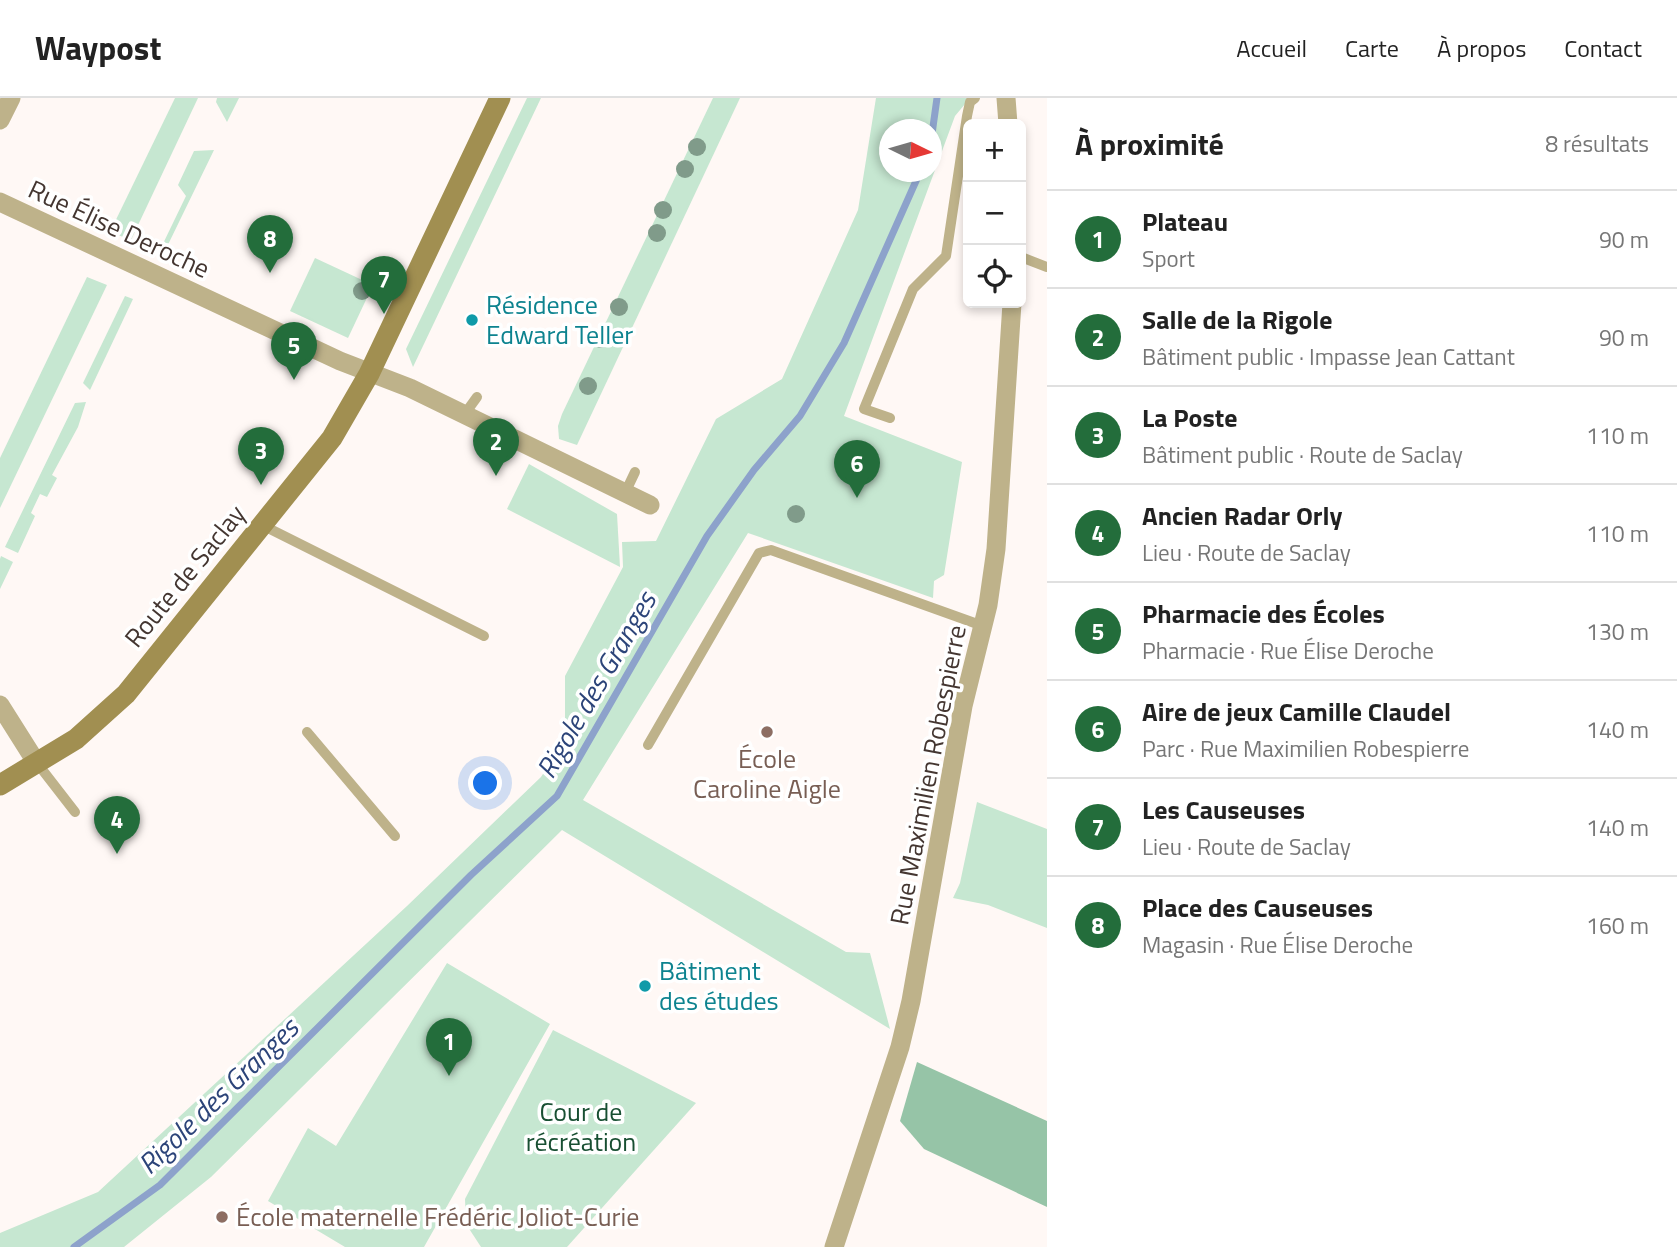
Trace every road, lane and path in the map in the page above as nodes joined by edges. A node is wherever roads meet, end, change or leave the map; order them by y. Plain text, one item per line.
1 (11, 98) edge
2 (500, 98) edge
3 (975, 98) edge
4 (1006, 98) edge
5 (1008, 119) edge
6 (0, 120) edge
7 (0, 202) edge
8 (1026, 259) edge
9 (1047, 267) edge
10 (1012, 308) edge
11 (369, 374) junction
12 (477, 397) dead end
13 (464, 415) junction
14 (890, 418) dead end
15 (635, 472) dead end
16 (625, 493) junction
17 (650, 505) dead end
18 (262, 525) junction
19 (983, 626) junction
20 (484, 636) dead end
21 (0, 705) edge
22 (307, 732) dead end
23 (648, 745) dead end
24 (36, 762) junction
25 (0, 785) edge
26 (75, 812) dead end
27 (396, 836) dead end
28 (836, 1247) edge

1 - 6 street
2 - 11 main road, Route de Saclay
3 - 14 lane
4 - 5 street
7 - 11 street, Rue Élise Deroche
8 - 9 lane
10 - 19 street, Rue Maximilien Robespierre
11 - 13 street, Rue Élise Deroche
11 - 18 main road, Route de Saclay
12 - 13 lane
13 - 16 street, Rue Élise Deroche
15 - 16 lane
16 - 17 street, Rue Élise Deroche
18 - 20 lane
18 - 24 main road, Route de Saclay
19 - 23 lane
19 - 28 street, Rue Maximilien Robespierre
21 - 24 street
22 - 27 lane
24 - 25 main road, Route de Saclay
24 - 26 lane

